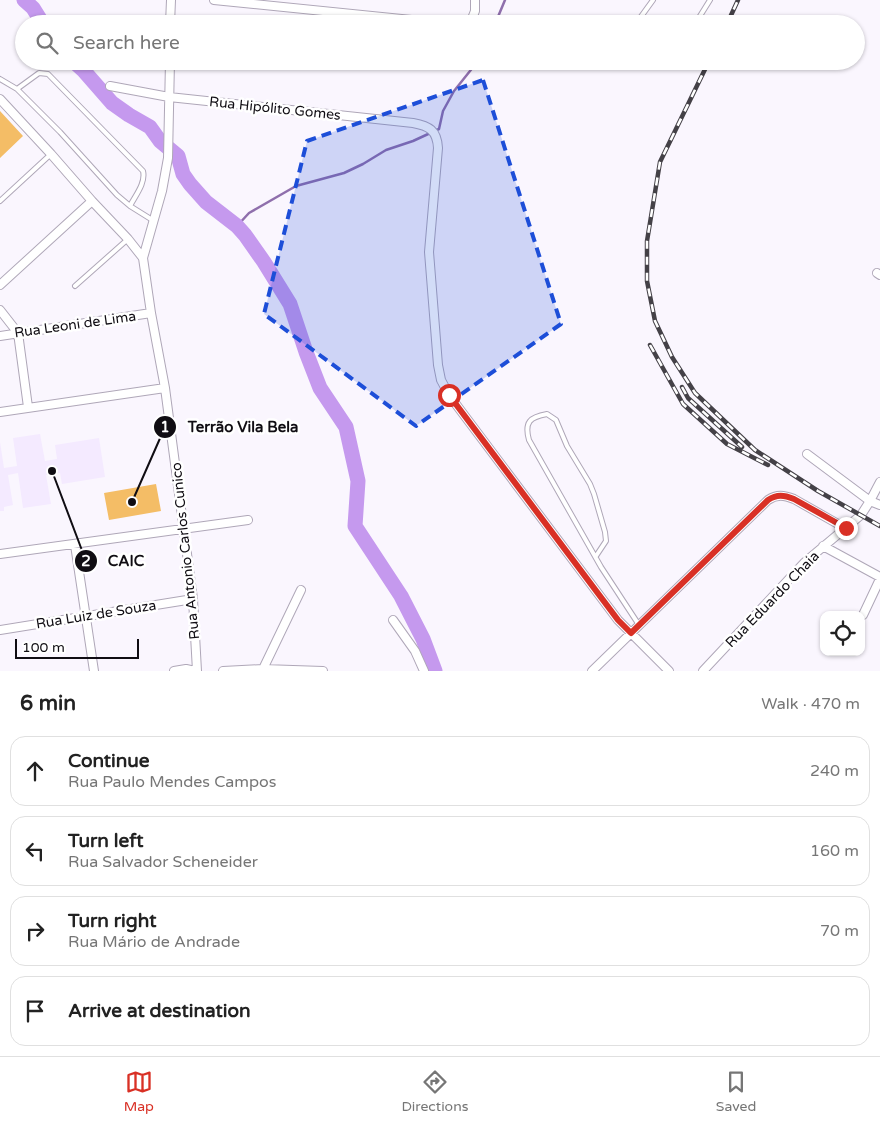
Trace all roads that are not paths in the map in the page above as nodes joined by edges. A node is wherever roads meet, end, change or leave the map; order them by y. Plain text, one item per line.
1 (170, 0) edge
2 (214, 0) edge
3 (475, 0) edge
4 (653, 0) edge
5 (710, 0) edge
6 (170, 15) edge
7 (362, 15) edge
8 (472, 15) edge
9 (642, 15) edge
10 (701, 15) edge
11 (170, 70) edge
12 (0, 79) edge
13 (110, 86) dead end
14 (17, 90) junction
15 (169, 97) junction
16 (0, 99) edge
17 (51, 154) junction
18 (0, 201) edge
19 (92, 201) junction
20 (130, 206) junction
21 (154, 221) junction
22 (128, 239) junction
23 (143, 258) junction
24 (0, 285) edge
25 (75, 286) dead end
26 (0, 310) edge
27 (151, 313) junction
28 (18, 333) junction
29 (0, 336) edge
30 (165, 388) junction
31 (28, 407) junction
32 (0, 412) edge
33 (807, 454) dead end
34 (880, 482) edge
35 (870, 501) junction
36 (880, 505) edge
37 (248, 520) dead end
38 (846, 528) junction
39 (183, 529) junction
40 (75, 545) junction
41 (823, 546) junction
42 (0, 554) edge
43 (596, 556) junction
44 (880, 578) edge
45 (301, 590) dead end
46 (193, 599) junction
47 (864, 611) edge
48 (86, 616) junction
49 (393, 620) dead end
50 (639, 625) junction
51 (0, 630) edge
52 (631, 633) junction
53 (263, 669) junction
54 (94, 671) edge
55 (174, 671) edge
56 (196, 671) edge
57 (223, 671) edge
58 (323, 671) edge
59 (424, 671) edge
60 (592, 671) edge
61 (669, 671) edge
62 (703, 671) edge

1 - 6 street
2 - 7 street
3 - 8 street
4 - 9 lane
5 - 10 lane
11 - 15 street
12 - 14 lane
13 - 15 street, Rua Hipólito Gomes
14 - 20 lane
14 - 20 lane
15 - 21 street
15 - 52 street, Rua Hipólito Gomes
16 - 17 street
17 - 18 lane
17 - 19 street
19 - 22 street
19 - 24 street
20 - 21 lane
21 - 23 street
22 - 23 street
22 - 25 lane
23 - 27 street, Rua Antonio Carlos Cunico
26 - 28 street
27 - 28 street, Rua Leoni de Lima
27 - 30 street, Rua Antonio Carlos Cunico
28 - 29 street, Rua Leoni de Lima
28 - 31 street
30 - 31 street
30 - 39 street, Rua Antonio Carlos Cunico
31 - 32 street
33 - 35 street
34 - 35 street, Rua Eduardo Chaia
35 - 36 street
35 - 38 street, Rua Eduardo Chaia
37 - 39 street
38 - 41 street, Rua Eduardo Chaia
38 - 50 street
39 - 40 street
39 - 46 street, Rua Antonio Carlos Cunico
40 - 42 street
40 - 48 street
41 - 44 street
41 - 62 street, Rua Eduardo Chaia
43 - 43 lane
43 - 50 lane
44 - 47 street
45 - 53 street
46 - 48 street, Rua Luiz de Souza
46 - 56 street, Rua Antonio Carlos Cunico
48 - 51 street, Rua Luiz de Souza
48 - 54 street
49 - 59 street
50 - 52 street
52 - 60 street
52 - 61 street
53 - 57 street
53 - 58 street
55 - 56 street

